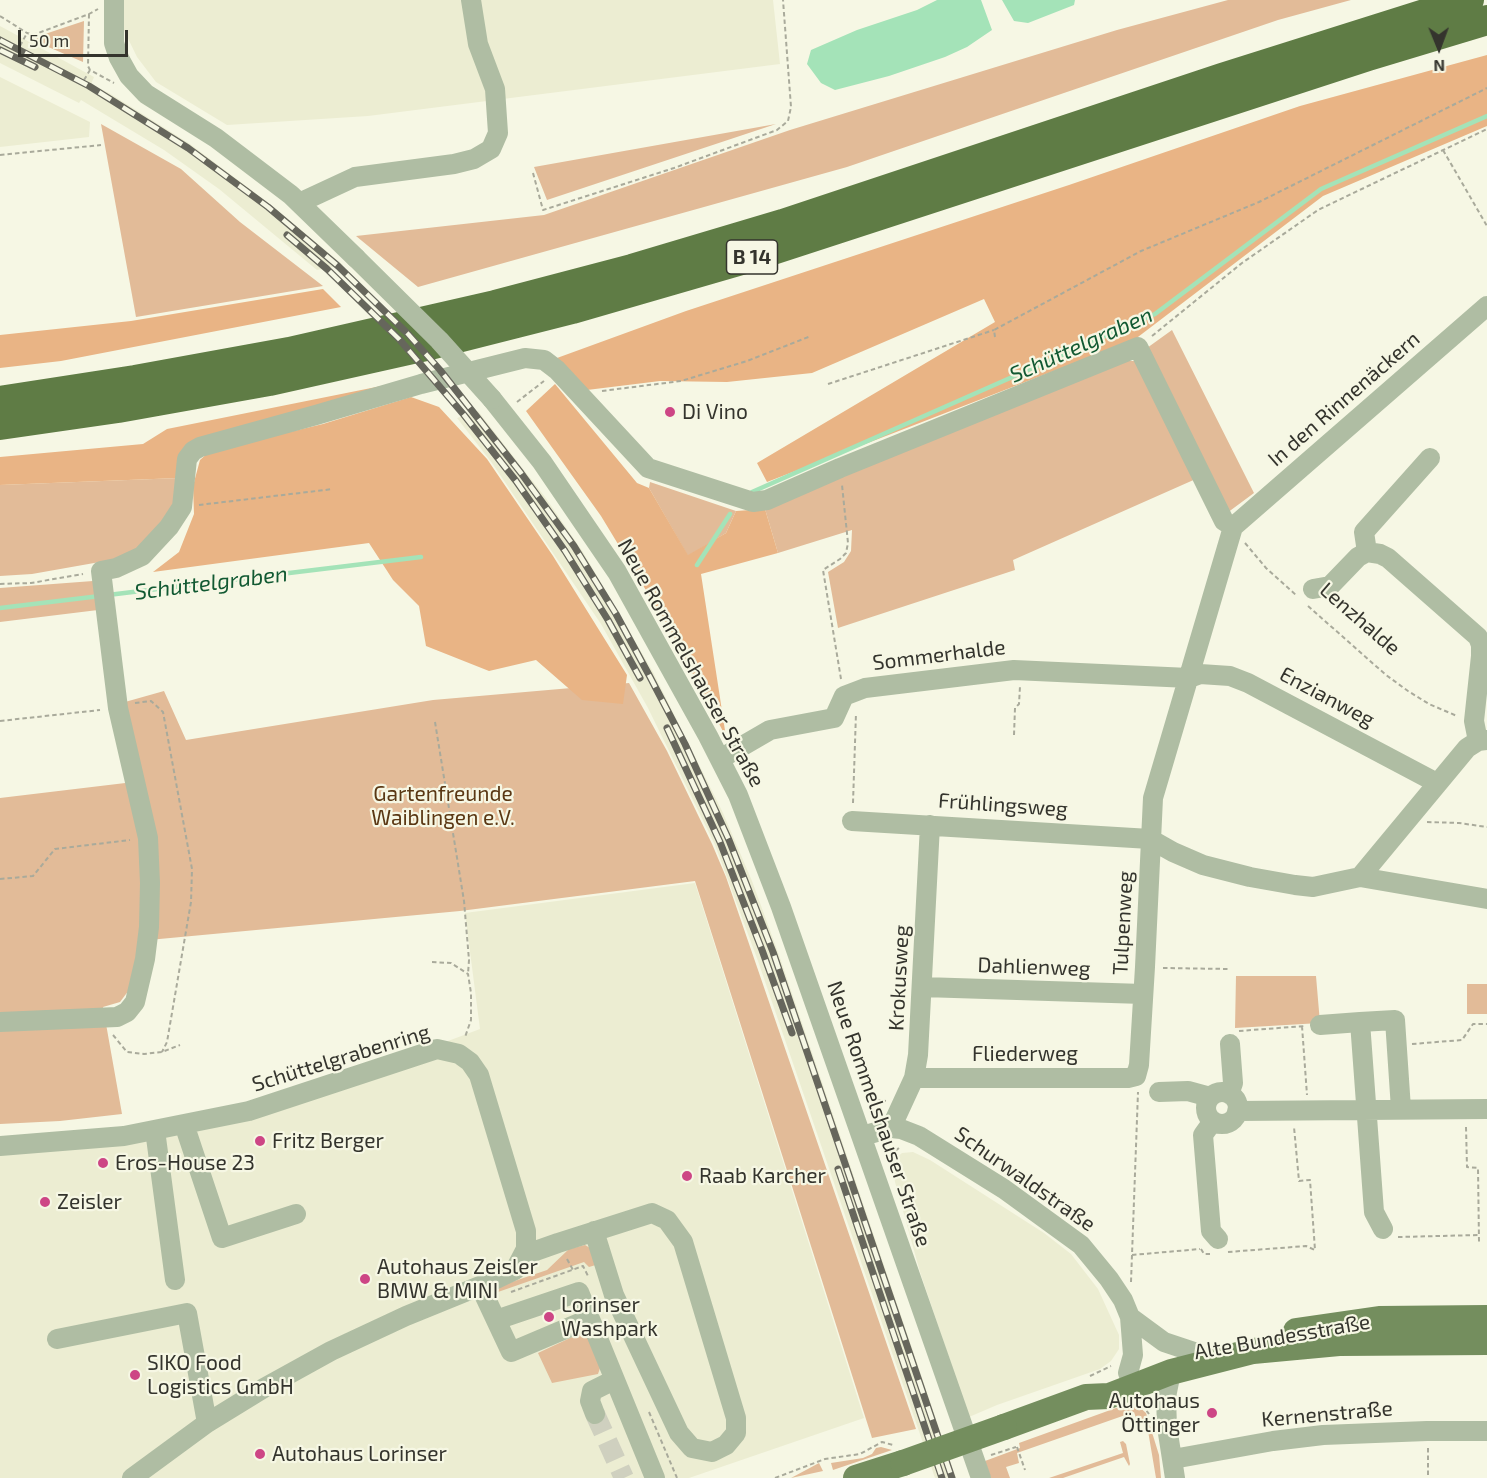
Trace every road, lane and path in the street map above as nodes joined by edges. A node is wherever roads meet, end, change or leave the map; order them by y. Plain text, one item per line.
1 (471, 0) edge
2 (783, 0) edge
3 (1469, 0) edge
4 (107, 4) edge
5 (0, 16) edge
6 (1487, 20) edge
7 (27, 33) junction
8 (20, 46) dead end
9 (90, 70) dead end
10 (84, 80) dead end
11 (1487, 88) edge
12 (1487, 129) edge
13 (101, 145) dead end
14 (1443, 150) junction
15 (0, 155) edge
16 (533, 173) dead end
17 (299, 203) junction
18 (1487, 226) edge
19 (1487, 306) edge
20 (993, 330) junction
21 (811, 336) dead end
22 (995, 337) dead end
23 (1138, 347) junction
24 (551, 375) dead end
25 (828, 384) dead end
26 (578, 394) junction
27 (0, 401) edge
28 (514, 405) dead end
29 (0, 425) edge
30 (1430, 458) dead end
31 (333, 489) dead end
32 (842, 489) dead end
33 (182, 507) junction
34 (1233, 527) junction
35 (1367, 552) junction
36 (101, 571) junction
37 (0, 584) edge
38 (1313, 589) dead end
39 (1020, 670) junction
40 (1189, 678) junction
41 (844, 696) junction
42 (118, 708) junction
43 (855, 719) dead end
44 (0, 721) edge
45 (1474, 721) junction
46 (435, 722) dead end
47 (1014, 735) dead end
48 (1482, 741) edge
49 (720, 759) junction
50 (1437, 783) junction
51 (852, 813) joint
52 (1406, 822) junction
53 (930, 825) junction
54 (1487, 827) edge
55 (148, 838) junction
56 (1150, 839) junction
57 (1360, 877) junction
58 (0, 879) edge
59 (1487, 899) edge
60 (432, 962) dead end
61 (1145, 967) junction
62 (1230, 969) dead end
63 (468, 974) junction
64 (922, 987) junction
65 (1140, 994) junction
66 (106, 1018) junction
67 (1360, 1022) junction
68 (0, 1023) edge
69 (1487, 1024) edge
70 (1311, 1025) junction
71 (1230, 1044) joint
72 (180, 1045) dead end
73 (1396, 1045) junction
74 (162, 1052) junction
75 (459, 1054) junction
76 (1136, 1076) junction
77 (914, 1078) junction
78 (1159, 1092) dead end
79 (1225, 1101) junction
80 (1487, 1108) edge
81 (1366, 1109) junction
82 (1401, 1109) junction
83 (1465, 1109) junction
84 (1300, 1110) junction
85 (184, 1124) junction
86 (891, 1128) junction
87 (155, 1130) junction
88 (862, 1136) junction
89 (0, 1146) edge
90 (904, 1146) dead end
91 (877, 1182) junction
92 (296, 1214) dead end
93 (594, 1231) junction
94 (1388, 1233) joint
95 (1479, 1235) junction
96 (1479, 1242) dead end
97 (1214, 1249) junction
98 (524, 1255) junction
99 (1132, 1255) junction
100 (583, 1266) dead end
101 (175, 1280) dead end
102 (1131, 1283) dead end
103 (483, 1294) junction
104 (1130, 1317) junction
105 (1487, 1318) edge
106 (589, 1319) junction
107 (496, 1320) junction
108 (57, 1339) dead end
109 (1487, 1342) edge
110 (1194, 1352) junction
111 (1171, 1372) junction
112 (1121, 1378) junction
113 (614, 1380) junction
114 (1086, 1387) junction
115 (591, 1406) dead end
116 (1159, 1422) junction
117 (207, 1423) junction
118 (1427, 1431) junction
119 (1487, 1431) edge
120 (1012, 1439) junction
121 (899, 1454) junction
122 (984, 1457) dead end
123 (1174, 1469) edge
124 (1025, 1470) dead end
125 (867, 1476) edge
126 (132, 1478) edge
127 (655, 1478) edge
128 (775, 1478) edge
129 (981, 1478) edge
130 (1428, 1478) edge

1 - 17 street
2 - 16 path
3 - 27 highway, B 14
4 - 7 path
4 - 17 street, Neue Rommelshauser Straße
5 - 7 path
6 - 29 highway, B 14
7 - 8 path
9 - 10 path
11 - 20 path
12 - 14 path
13 - 15 path
14 - 18 path
14 - 23 path
17 - 49 street, Neue Rommelshauser Straße, bridge
19 - 34 street, In den Rinnenäckern
20 - 22 path
20 - 25 path
21 - 26 path
23 - 26 street
23 - 34 street
24 - 28 path
26 - 33 street
30 - 35 street
31 - 33 path
32 - 41 path
33 - 36 street
34 - 40 street, Tulpenweg
34 - 45 path, Lenzhalde
35 - 38 street, Lenzhalde
35 - 45 street
36 - 37 path
36 - 42 street
39 - 40 street, Sommerhalde
39 - 41 street, Sommerhalde
39 - 47 path
40 - 50 street, Enzianweg
40 - 56 street, Tulpenweg
41 - 49 street
42 - 44 path
42 - 55 street
42 - 74 path
43 - 51 path
45 - 48 street
46 - 63 path
48 - 50 street
49 - 88 street, Neue Rommelshauser Straße
50 - 52 street
51 - 53 street, Frühlingsweg
52 - 54 path
52 - 57 street
53 - 56 street, Frühlingsweg
53 - 64 street, Krokusweg
55 - 58 path
55 - 66 street
56 - 57 street
56 - 61 street, Tulpenweg
57 - 59 street
60 - 63 path
61 - 62 path
61 - 65 street, Tulpenweg
63 - 75 path
64 - 65 street, Dahlienweg
64 - 77 street, Krokusweg
65 - 76 street, Tulpenweg
66 - 68 street
66 - 74 path
67 - 70 street
67 - 73 street
67 - 81 street
69 - 73 path
70 - 71 path
70 - 84 path
71 - 79 street
72 - 74 path
73 - 82 street
75 - 85 street, Schüttelgrabenring
75 - 98 street, Schüttelgrabenring
76 - 77 street, Fliederweg
76 - 99 path
77 - 86 street, Krokusweg
78 - 79 street
79 - 84 street
79 - 97 street
80 - 83 street
81 - 82 street
81 - 84 street
81 - 94 street
82 - 83 street
83 - 95 path
84 - 97 path
85 - 87 street, Schüttelgrabenring
85 - 92 street
86 - 88 street
86 - 104 street, Schurwaldstraße
87 - 89 street, Schüttelgrabenring
87 - 101 street
88 - 91 street, Neue Rommelshauser Straße
90 - 91 path
91 - 129 street, Neue Rommelshauser Straße
93 - 93 street
93 - 98 street
94 - 95 path
95 - 96 path
97 - 99 path
98 - 103 street
99 - 102 path
100 - 103 path
103 - 107 street
103 - 117 street
104 - 110 street, Schurwaldstraße
104 - 112 street, Schurwaldstraße
105 - 110 main road, Alte Bundesstraße
106 - 107 street
106 - 107 street
106 - 113 street
108 - 117 street
109 - 111 main road, Alte Bundesstraße
110 - 112 main road, Alte Bundesstraße
111 - 112 main road, Alte Bundesstraße
111 - 116 street
112 - 114 path
112 - 114 main road, Alte Bundesstraße
112 - 116 path
112 - 116 street
113 - 115 street
113 - 127 street
114 - 120 main road, Alte Bundesstraße
116 - 123 street
117 - 126 street
118 - 119 street, Kernenstraße
118 - 123 street, Kernenstraße
118 - 130 path
120 - 121 main road, Alte Bundesstraße, bridge
120 - 122 path
120 - 124 path
121 - 125 main road, Alte Bundesstraße
121 - 128 path

